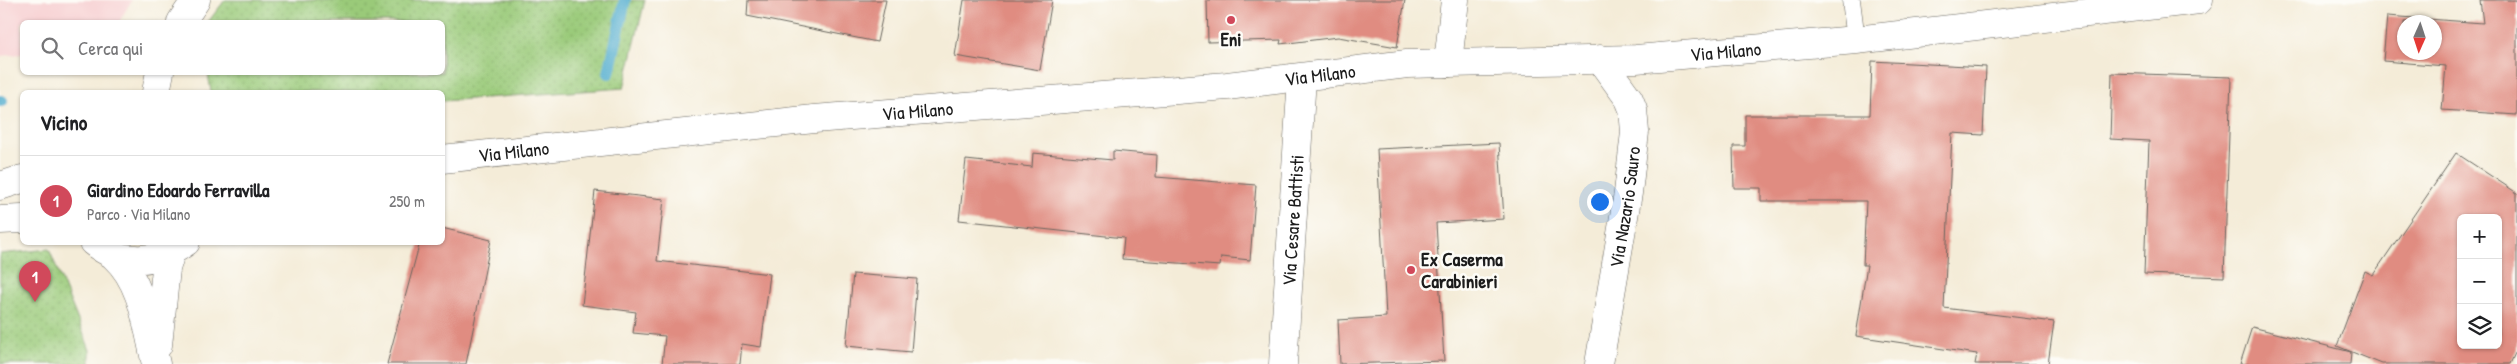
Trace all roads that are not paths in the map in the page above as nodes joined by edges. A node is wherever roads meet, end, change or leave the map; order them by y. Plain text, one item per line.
1 (196, 0) edge
2 (1455, 0) edge
3 (1851, 0) edge
4 (2199, 0) edge
5 (182, 20) edge
6 (1856, 40) junction
7 (1600, 59) junction
8 (1448, 63) junction
9 (159, 75) edge
10 (1302, 78) junction
11 (156, 90) edge
12 (445, 159) edge
13 (20, 181) edge
14 (0, 186) edge
15 (20, 219) edge
16 (0, 220) edge
17 (178, 247) edge
18 (103, 249) edge
19 (156, 364) edge
20 (1283, 364) edge
21 (1599, 364) edge

1 - 5 street
2 - 8 street
3 - 6 lane
4 - 6 street, Via Milano
6 - 7 street, Via Milano
7 - 8 street, Via Milano
7 - 21 street, Via Nazario Sauro
8 - 10 street, Via Milano
9 - 11 street
10 - 12 street, Via Milano
10 - 20 street, Via Cesare Battisti
13 - 14 street
15 - 16 street
17 - 18 street
17 - 19 street
18 - 19 street

